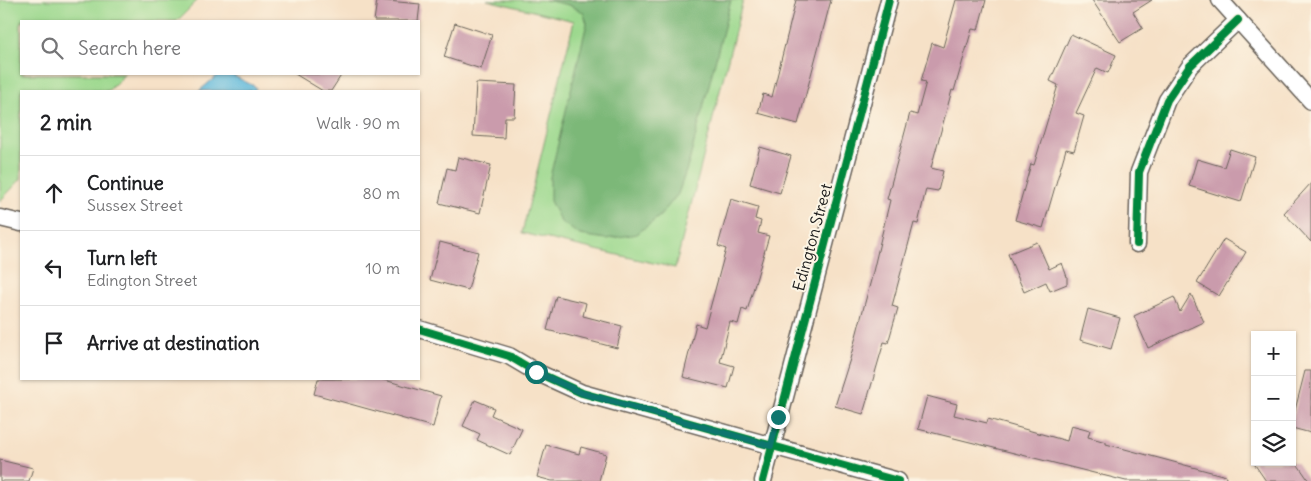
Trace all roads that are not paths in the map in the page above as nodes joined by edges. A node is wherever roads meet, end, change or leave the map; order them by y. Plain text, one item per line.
1 (889, 0) edge
2 (1220, 0) edge
3 (1238, 20) junction
4 (1311, 101) edge
5 (0, 218) edge
6 (20, 223) edge
7 (1137, 244) dead end
8 (420, 329) edge
9 (771, 446) junction
10 (762, 481) edge
11 (898, 481) edge

1 - 9 street, Edington Street
2 - 3 street
3 - 4 street
3 - 7 street
5 - 6 street
8 - 9 street
9 - 10 street, Edington Street
9 - 11 street

